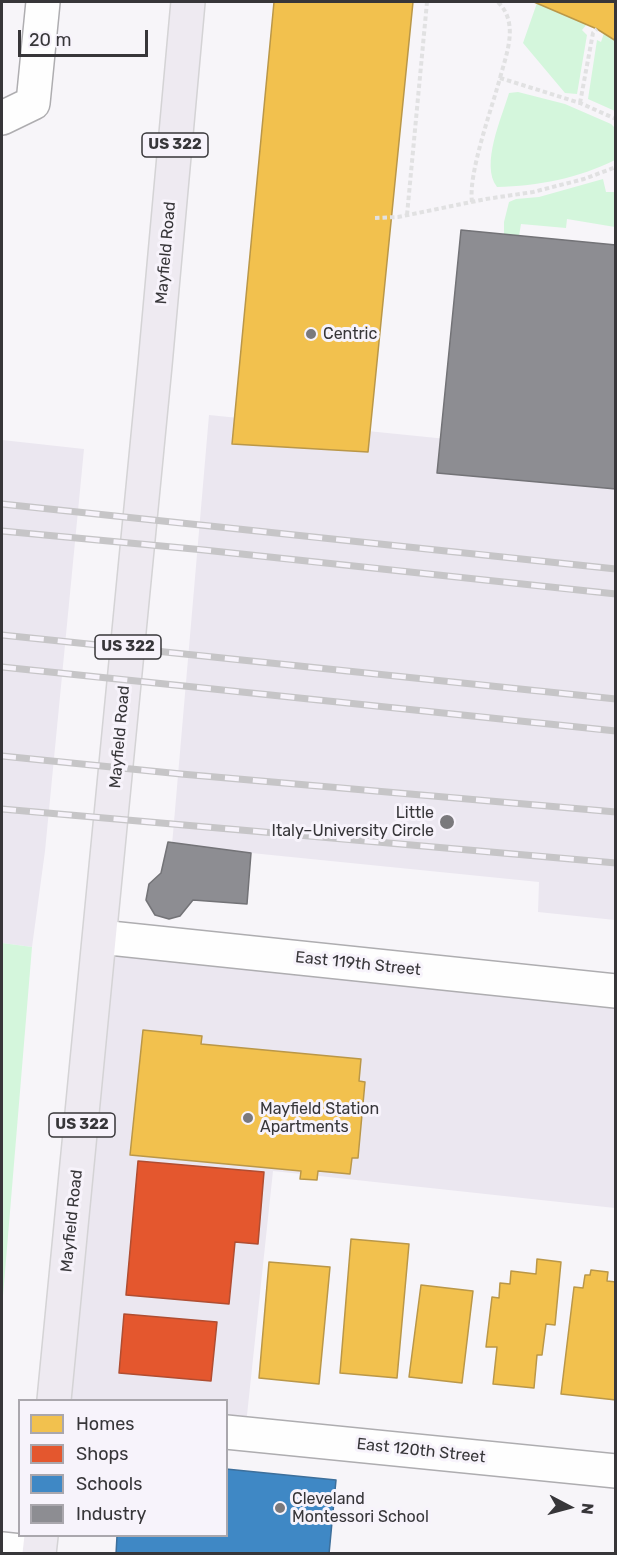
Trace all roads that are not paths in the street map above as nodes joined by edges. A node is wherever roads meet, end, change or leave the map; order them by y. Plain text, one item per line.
1 (43, 2) edge
2 (188, 2) edge
3 (2, 118) edge
4 (100, 937) junction
5 (615, 991) edge
6 (54, 1399) edge
7 (228, 1432) edge
8 (615, 1471) edge
9 (41, 1537) edge
10 (2, 1549) edge
11 (39, 1553) edge

1 - 3 street
2 - 4 main road, Mayfield Road / US 322
4 - 5 street, East 119th Street
4 - 6 main road, Mayfield Road / US 322
7 - 8 street, East 120th Street
9 - 11 main road
10 - 11 street

